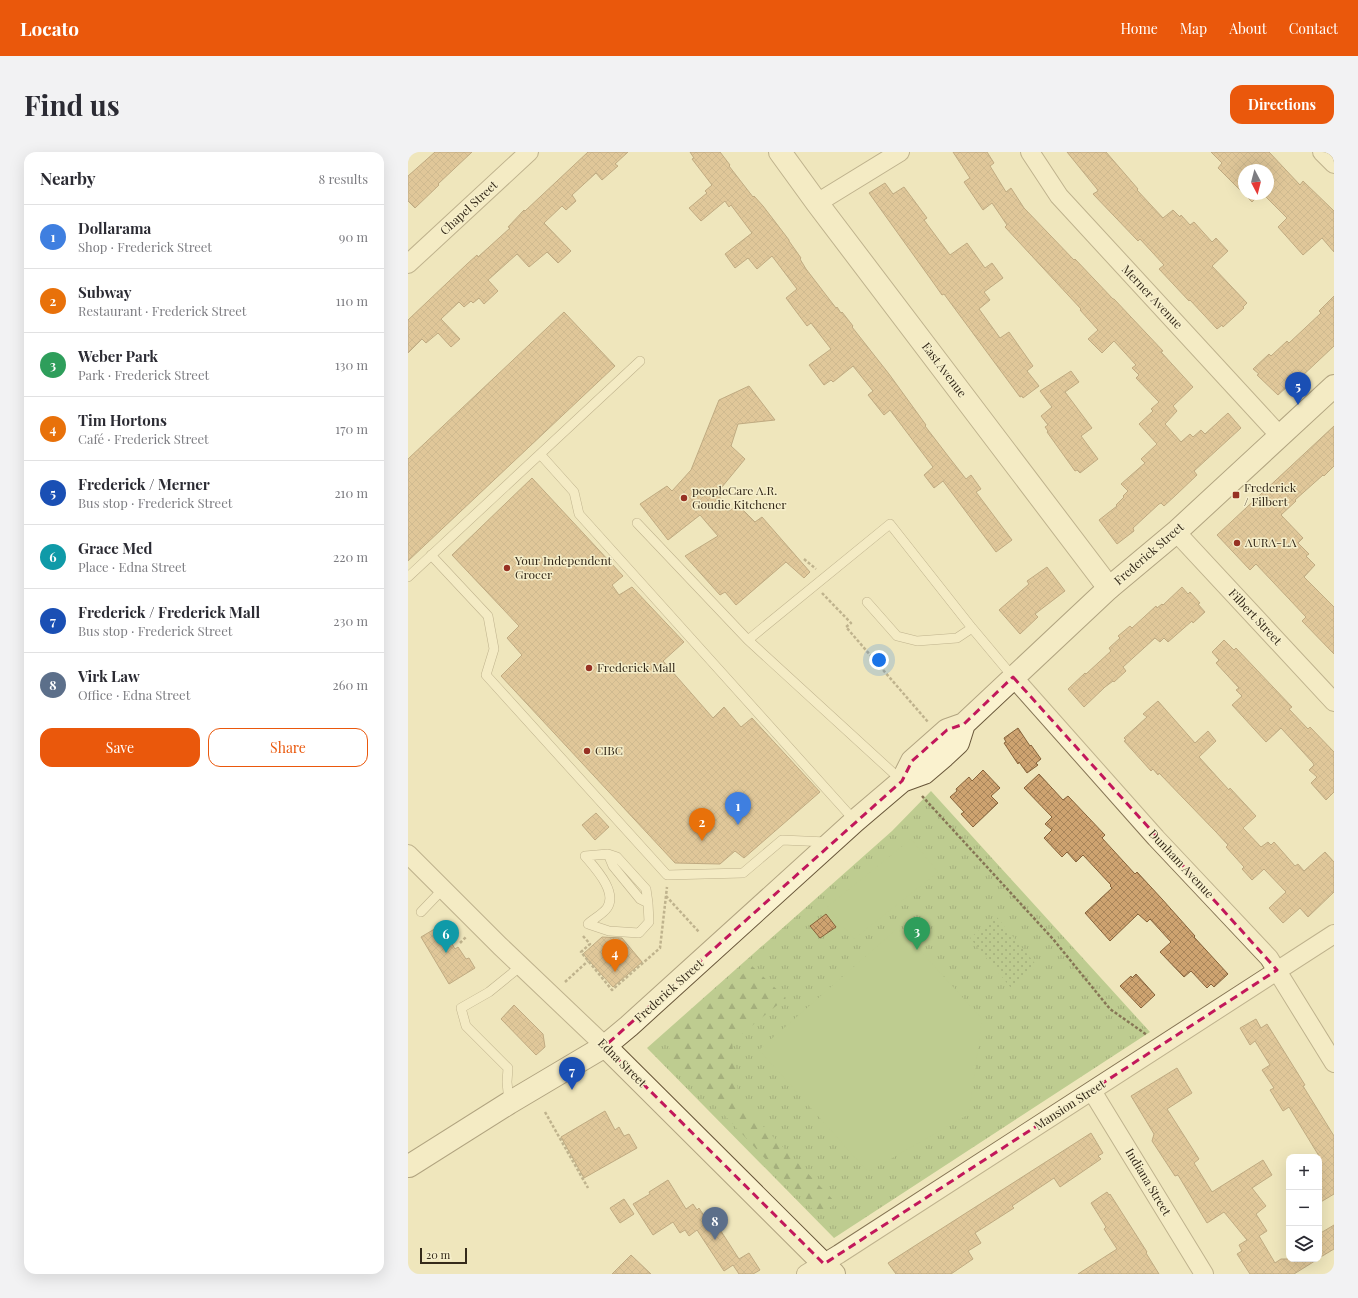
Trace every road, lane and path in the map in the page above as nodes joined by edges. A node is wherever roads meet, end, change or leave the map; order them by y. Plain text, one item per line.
1 (529, 152) edge
2 (780, 152) edge
3 (900, 152) edge
4 (1030, 152) edge
5 (1322, 152) edge
6 (1334, 164) edge
7 (817, 203) junction
8 (411, 255) edge
9 (640, 361) dead end
10 (1334, 386) edge
11 (1280, 436) junction
12 (540, 454) junction
13 (637, 523) dead end
14 (1176, 532) junction
15 (431, 555) junction
16 (804, 559) dead end
17 (408, 577) edge
18 (820, 582) junction
19 (1109, 588) junction
20 (867, 602) dead end
21 (972, 628) junction
22 (748, 640) junction
23 (1013, 678) junction
24 (1334, 702) edge
25 (930, 725) dead end
26 (902, 781) junction
27 (922, 796) dead end
28 (855, 821) junction
29 (832, 842) junction
30 (408, 854) edge
31 (443, 889) junction
32 (666, 896) dead end
33 (421, 912) dead end
34 (588, 924) joint
35 (699, 932) dead end
36 (1334, 934) edge
37 (588, 961) dead end
38 (521, 966) junction
39 (1277, 970) junction
40 (565, 982) dead end
41 (605, 1046) junction
42 (1162, 1046) junction
43 (1334, 1063) edge
44 (1092, 1091) junction
45 (509, 1103) junction
46 (545, 1112) dead end
47 (409, 1166) edge
48 (588, 1188) dead end
49 (829, 1269) edge
50 (806, 1274) edge
51 (1204, 1274) edge

1 - 8 street, Chapel Street
2 - 7 main road, East Avenue
3 - 7 street
4 - 11 street, Merner Avenue
5 - 6 street
7 - 19 main road, East Avenue
9 - 12 lane
10 - 11 main road, Frederick Street
11 - 14 main road, Frederick Street
12 - 15 lane
12 - 28 lane
13 - 22 lane
14 - 19 main road, Frederick Street
14 - 24 street, Filbert Street
15 - 17 lane
15 - 29 lane
16 - 18 path
18 - 21 lane
18 - 22 lane
18 - 25 path
19 - 23 main road, Frederick Street
20 - 21 lane
21 - 23 lane
22 - 26 lane
23 - 26 main road, Frederick Street
23 - 39 street, Dunham Avenue
26 - 28 main road, Frederick Street
27 - 42 path
28 - 29 main road, Frederick Street
29 - 41 main road, Frederick Street
30 - 31 street, Edna Street
31 - 33 lane
31 - 38 street, Edna Street
32 - 35 path
34 - 34 lane
36 - 39 street, Mansion Street
37 - 40 path
38 - 41 street, Edna Street
38 - 45 lane
39 - 42 street, Mansion Street
39 - 43 street, Dunham Avenue
41 - 45 main road, Frederick Street
41 - 49 main road, Edna Street
42 - 44 street, Mansion Street
44 - 49 street, Mansion Street
44 - 51 street, Indiana Street
45 - 47 main road, Frederick Street
46 - 48 path
49 - 50 street, Mansion Street

